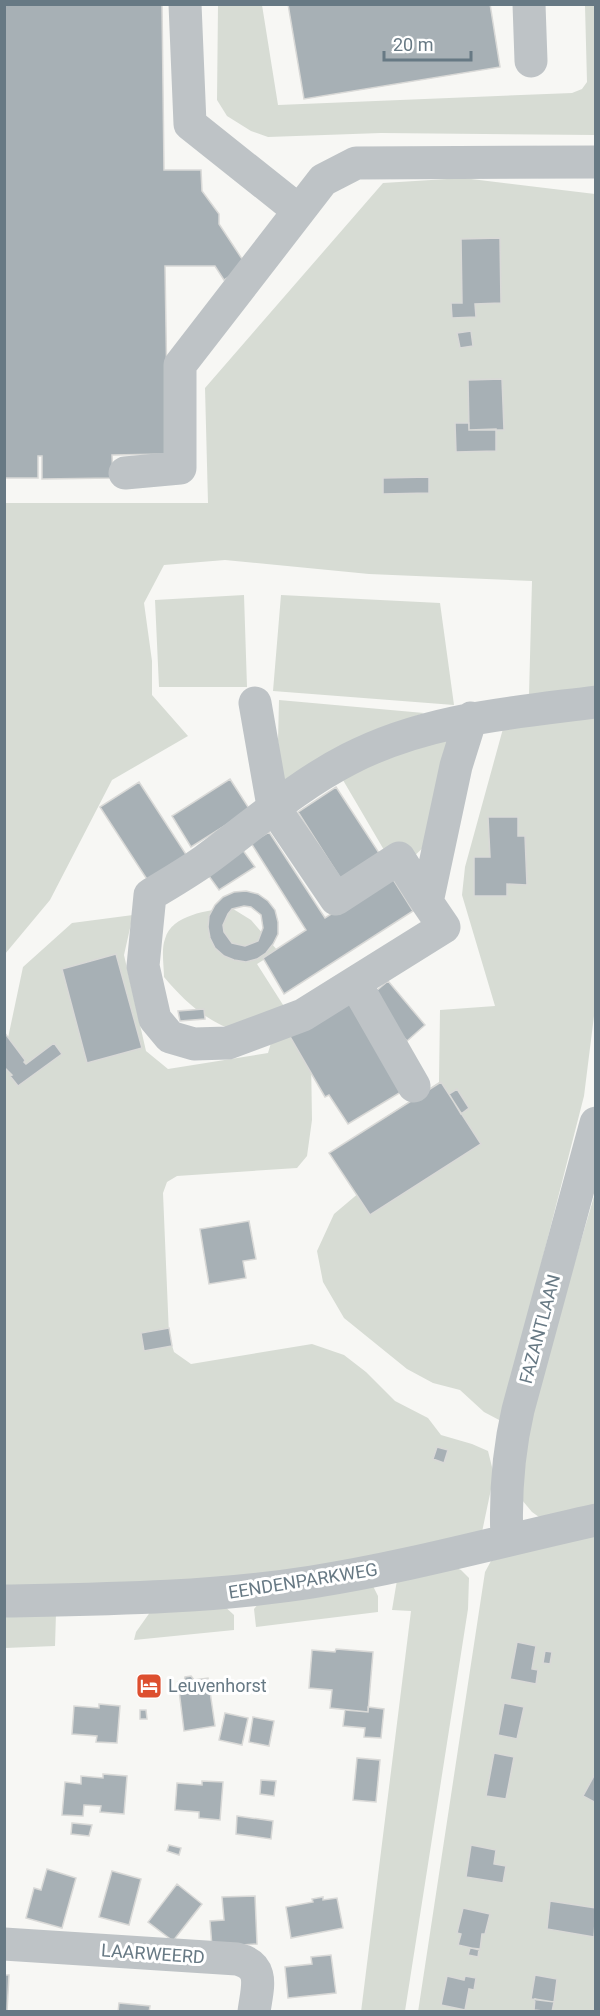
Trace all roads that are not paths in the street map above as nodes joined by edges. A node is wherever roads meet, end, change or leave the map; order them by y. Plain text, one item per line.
1 (184, 4) edge
2 (529, 4) edge
3 (531, 62) dead end
4 (596, 162) edge
5 (298, 210) junction
6 (124, 473) dead end
7 (596, 702) edge
8 (255, 703) dead end
9 (471, 718) junction
10 (273, 806) junction
11 (428, 902) junction
12 (355, 983) junction
13 (414, 1086) dead end
14 (596, 1122) edge
15 (596, 1520) edge
16 (507, 1540) junction
17 (4, 1601) edge
18 (4, 1944) edge
19 (254, 2012) edge

1 - 5 street
2 - 3 street
4 - 5 street
5 - 6 street
7 - 9 street
8 - 10 street
9 - 10 street
9 - 11 street
10 - 11 street
10 - 12 street
11 - 12 street
12 - 13 street
14 - 16 street, FAZANTLAAN
15 - 16 street, EENDENPARKWEG
16 - 17 street, EENDENPARKWEG
18 - 19 street, LAARWEERD

